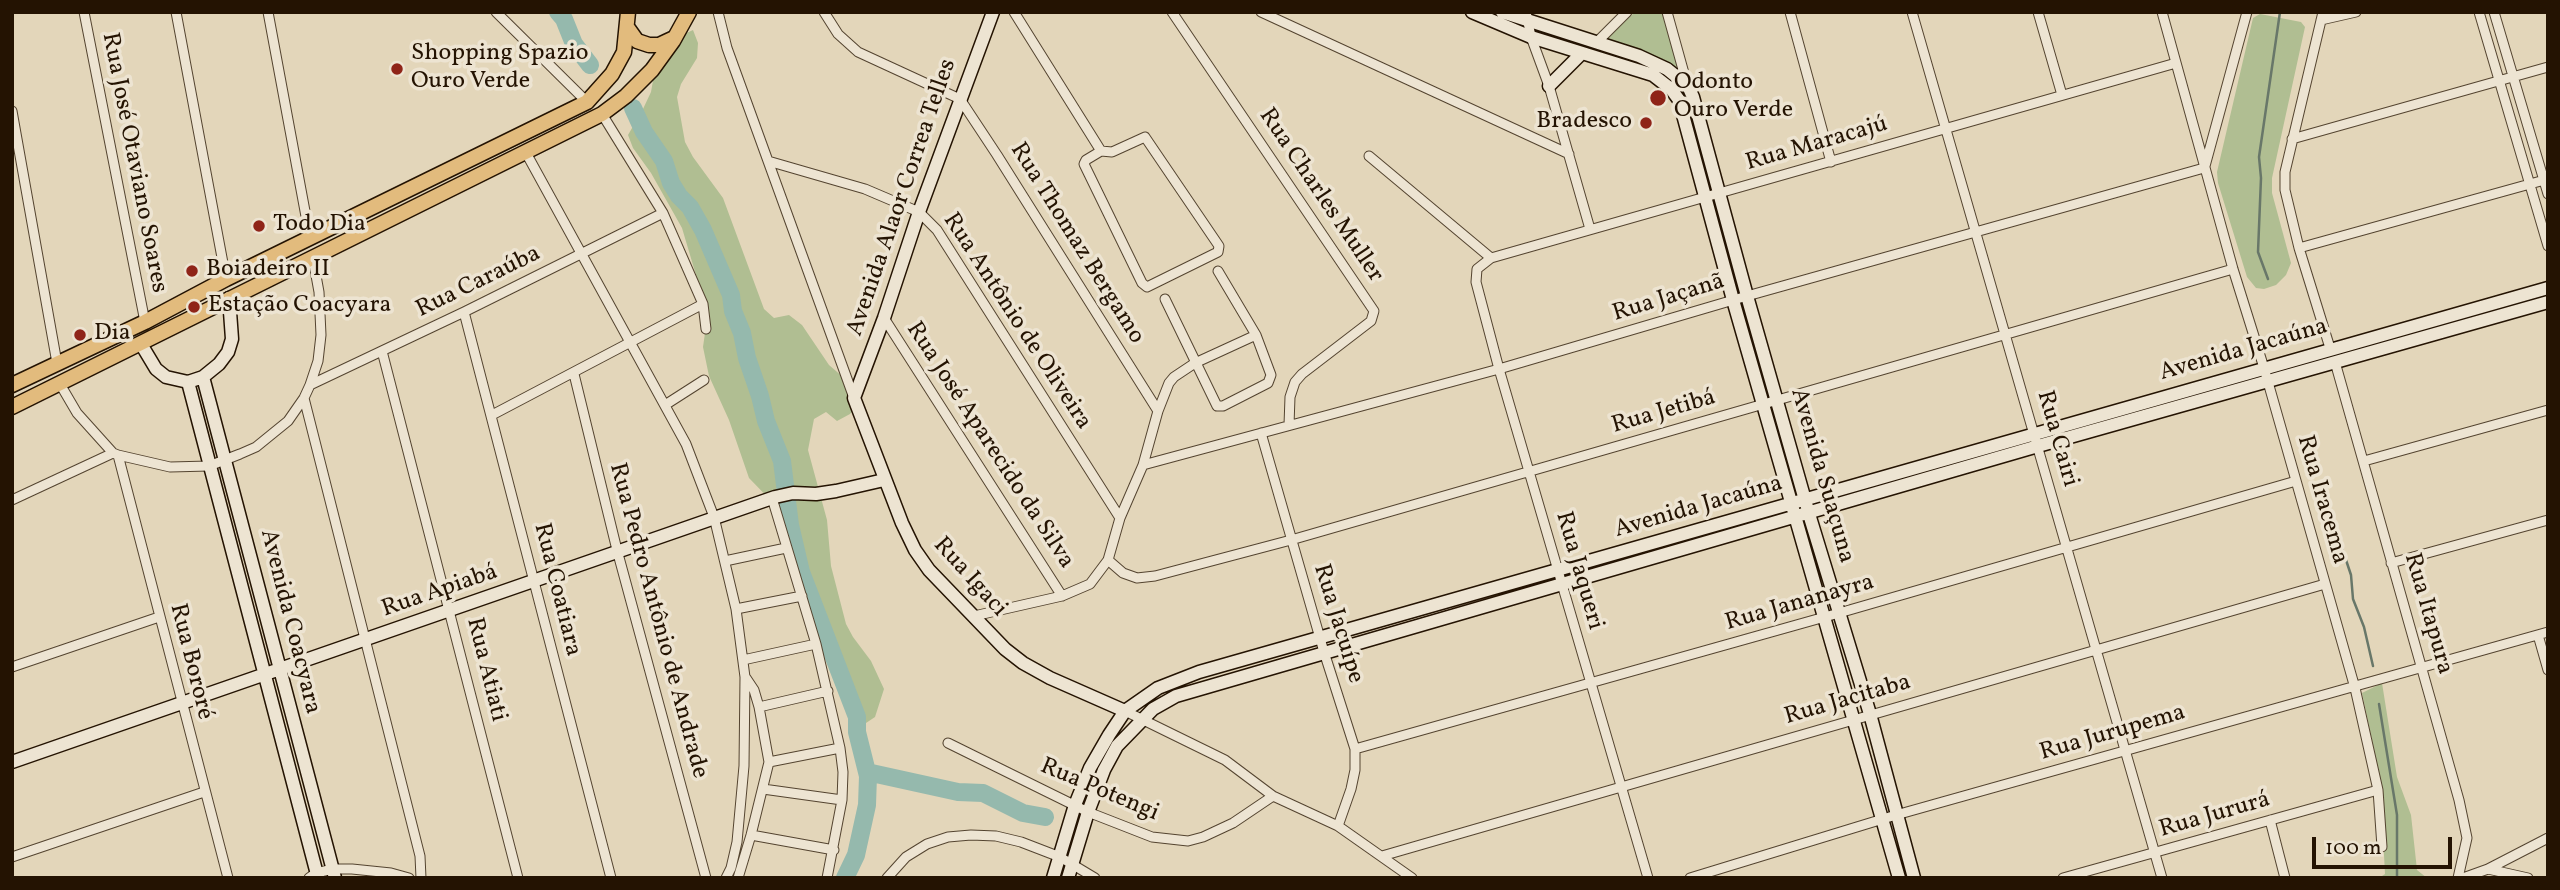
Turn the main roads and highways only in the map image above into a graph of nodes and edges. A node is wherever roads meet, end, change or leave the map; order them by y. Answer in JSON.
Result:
{"nodes":[{"id":1,"x":689,"y":12,"type":"edge"},
{"id":2,"x":627,"y":20,"type":"edge"},
{"id":3,"x":674,"y":38,"type":"junction"},
{"id":4,"x":587,"y":102,"type":"junction"},
{"id":5,"x":603,"y":114,"type":"junction"},
{"id":6,"x":310,"y":238,"type":"junction"},
{"id":7,"x":313,"y":259,"type":"junction"},
{"id":8,"x":57,"y":363,"type":"junction"},
{"id":9,"x":60,"y":384,"type":"junction"},
{"id":10,"x":12,"y":385,"type":"edge"},
{"id":11,"x":12,"y":407,"type":"edge"}],
"edges":[{"from":1,"to":3,"type":"main road"},
{"from":2,"to":3,"type":"main road"},
{"from":2,"to":4,"type":"main road"},
{"from":3,"to":5,"type":"main road"},
{"from":4,"to":5,"type":"main road"},
{"from":4,"to":6,"type":"main road"},
{"from":5,"to":7,"type":"main road"},
{"from":6,"to":7,"type":"main road"},
{"from":6,"to":8,"type":"main road"},
{"from":7,"to":9,"type":"main road"},
{"from":8,"to":9,"type":"main road"},
{"from":8,"to":10,"type":"main road"},
{"from":9,"to":11,"type":"main road"}]}
